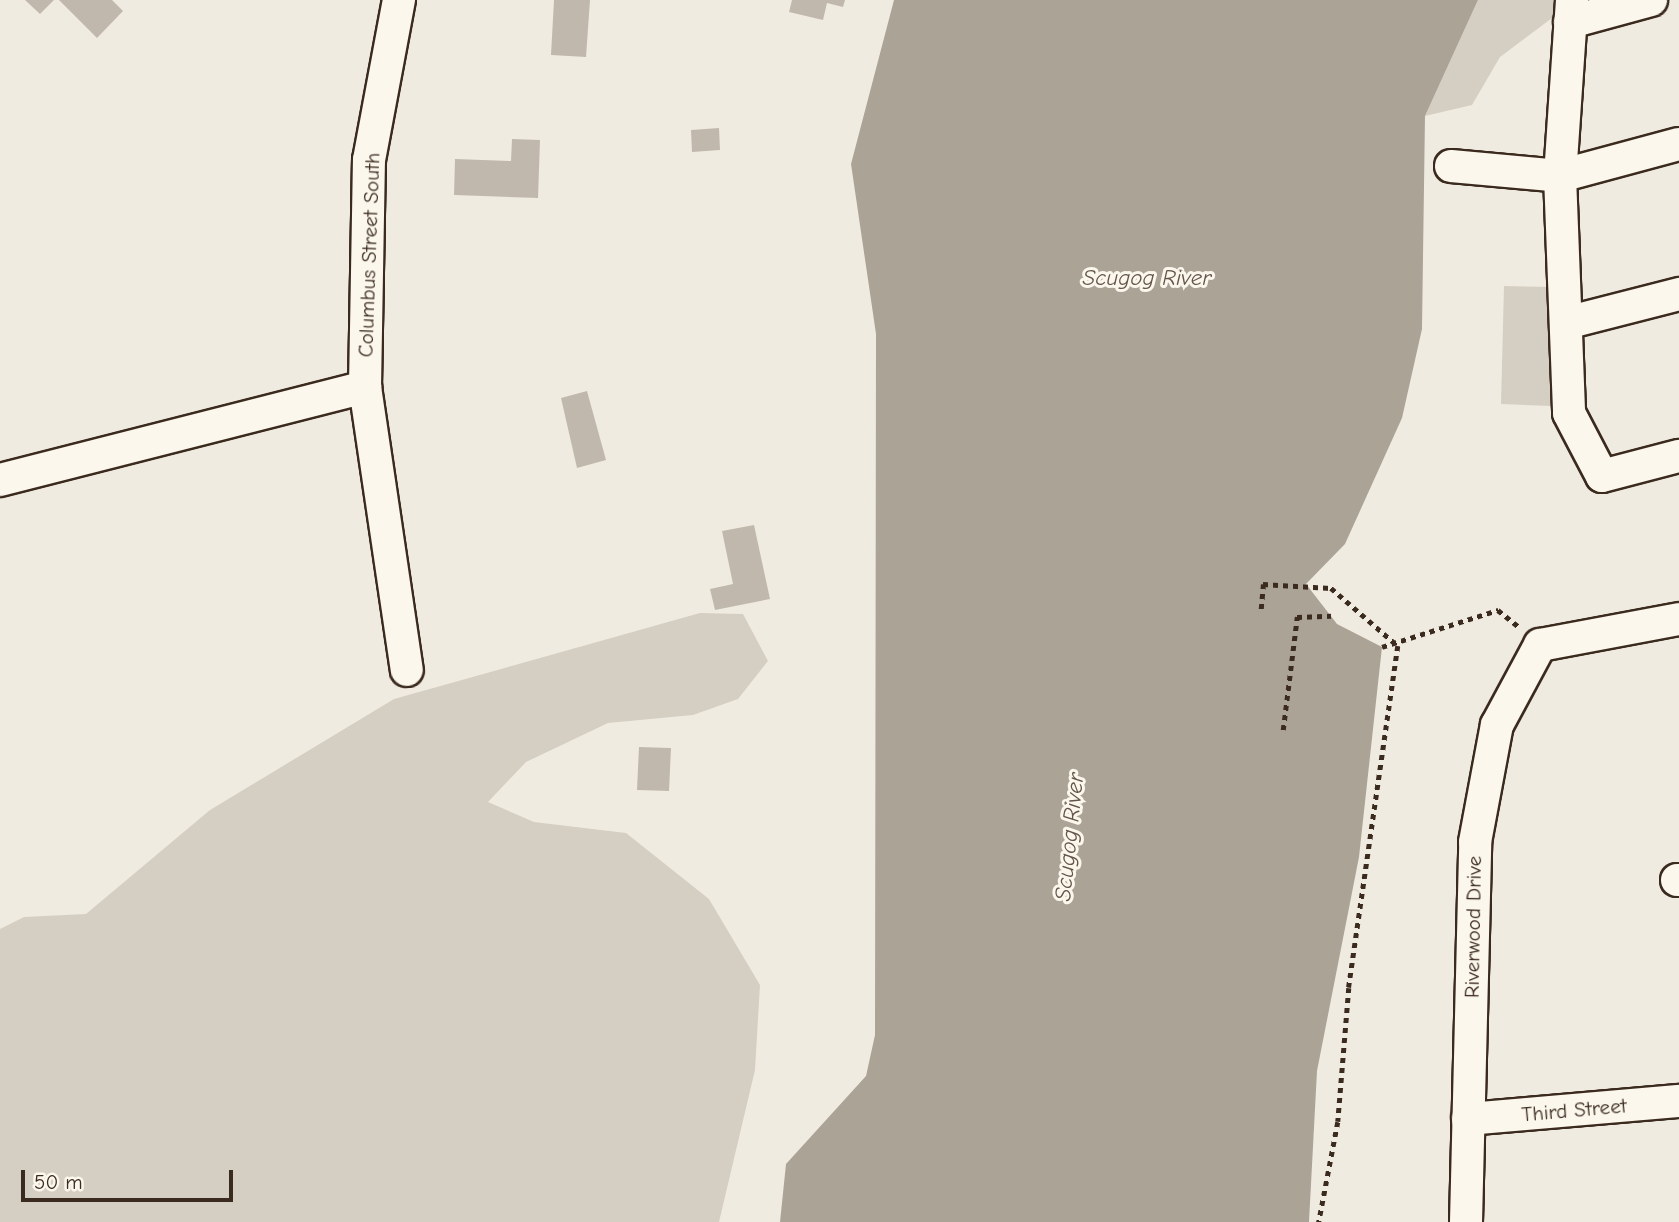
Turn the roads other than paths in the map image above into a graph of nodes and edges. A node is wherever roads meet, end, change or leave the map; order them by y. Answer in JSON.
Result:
{"nodes":[{"id":1,"x":399,"y":0,"type":"edge"},
{"id":2,"x":1651,"y":0,"type":"edge"},
{"id":3,"x":1571,"y":11,"type":"edge"},
{"id":4,"x":1679,"y":144,"type":"edge"},
{"id":5,"x":1451,"y":166,"type":"dead end"},
{"id":6,"x":1560,"y":176,"type":"junction"},
{"id":7,"x":1679,"y":294,"type":"edge"},
{"id":8,"x":1566,"y":323,"type":"junction"},
{"id":9,"x":365,"y":387,"type":"junction"},
{"id":10,"x":1679,"y":456,"type":"edge"},
{"id":11,"x":0,"y":480,"type":"edge"},
{"id":12,"x":1679,"y":618,"type":"edge"},
{"id":13,"x":407,"y":670,"type":"dead end"},
{"id":14,"x":1679,"y":1101,"type":"edge"},
{"id":15,"x":1468,"y":1119,"type":"junction"},
{"id":16,"x":1466,"y":1222,"type":"edge"}],
"edges":[{"from":1,"to":9,"type":"street","name":"Columbus Street South"},
{"from":2,"to":3,"type":"street"},
{"from":3,"to":6,"type":"street"},
{"from":4,"to":6,"type":"street"},
{"from":5,"to":6,"type":"street"},
{"from":6,"to":8,"type":"street"},
{"from":7,"to":8,"type":"street"},
{"from":8,"to":10,"type":"street"},
{"from":9,"to":11,"type":"street"},
{"from":9,"to":13,"type":"street","name":"Columbus Street South"},
{"from":12,"to":15,"type":"street","name":"Riverwood Drive"},
{"from":14,"to":15,"type":"street","name":"Third Street"},
{"from":15,"to":16,"type":"street","name":"Riverwood Drive"}]}
